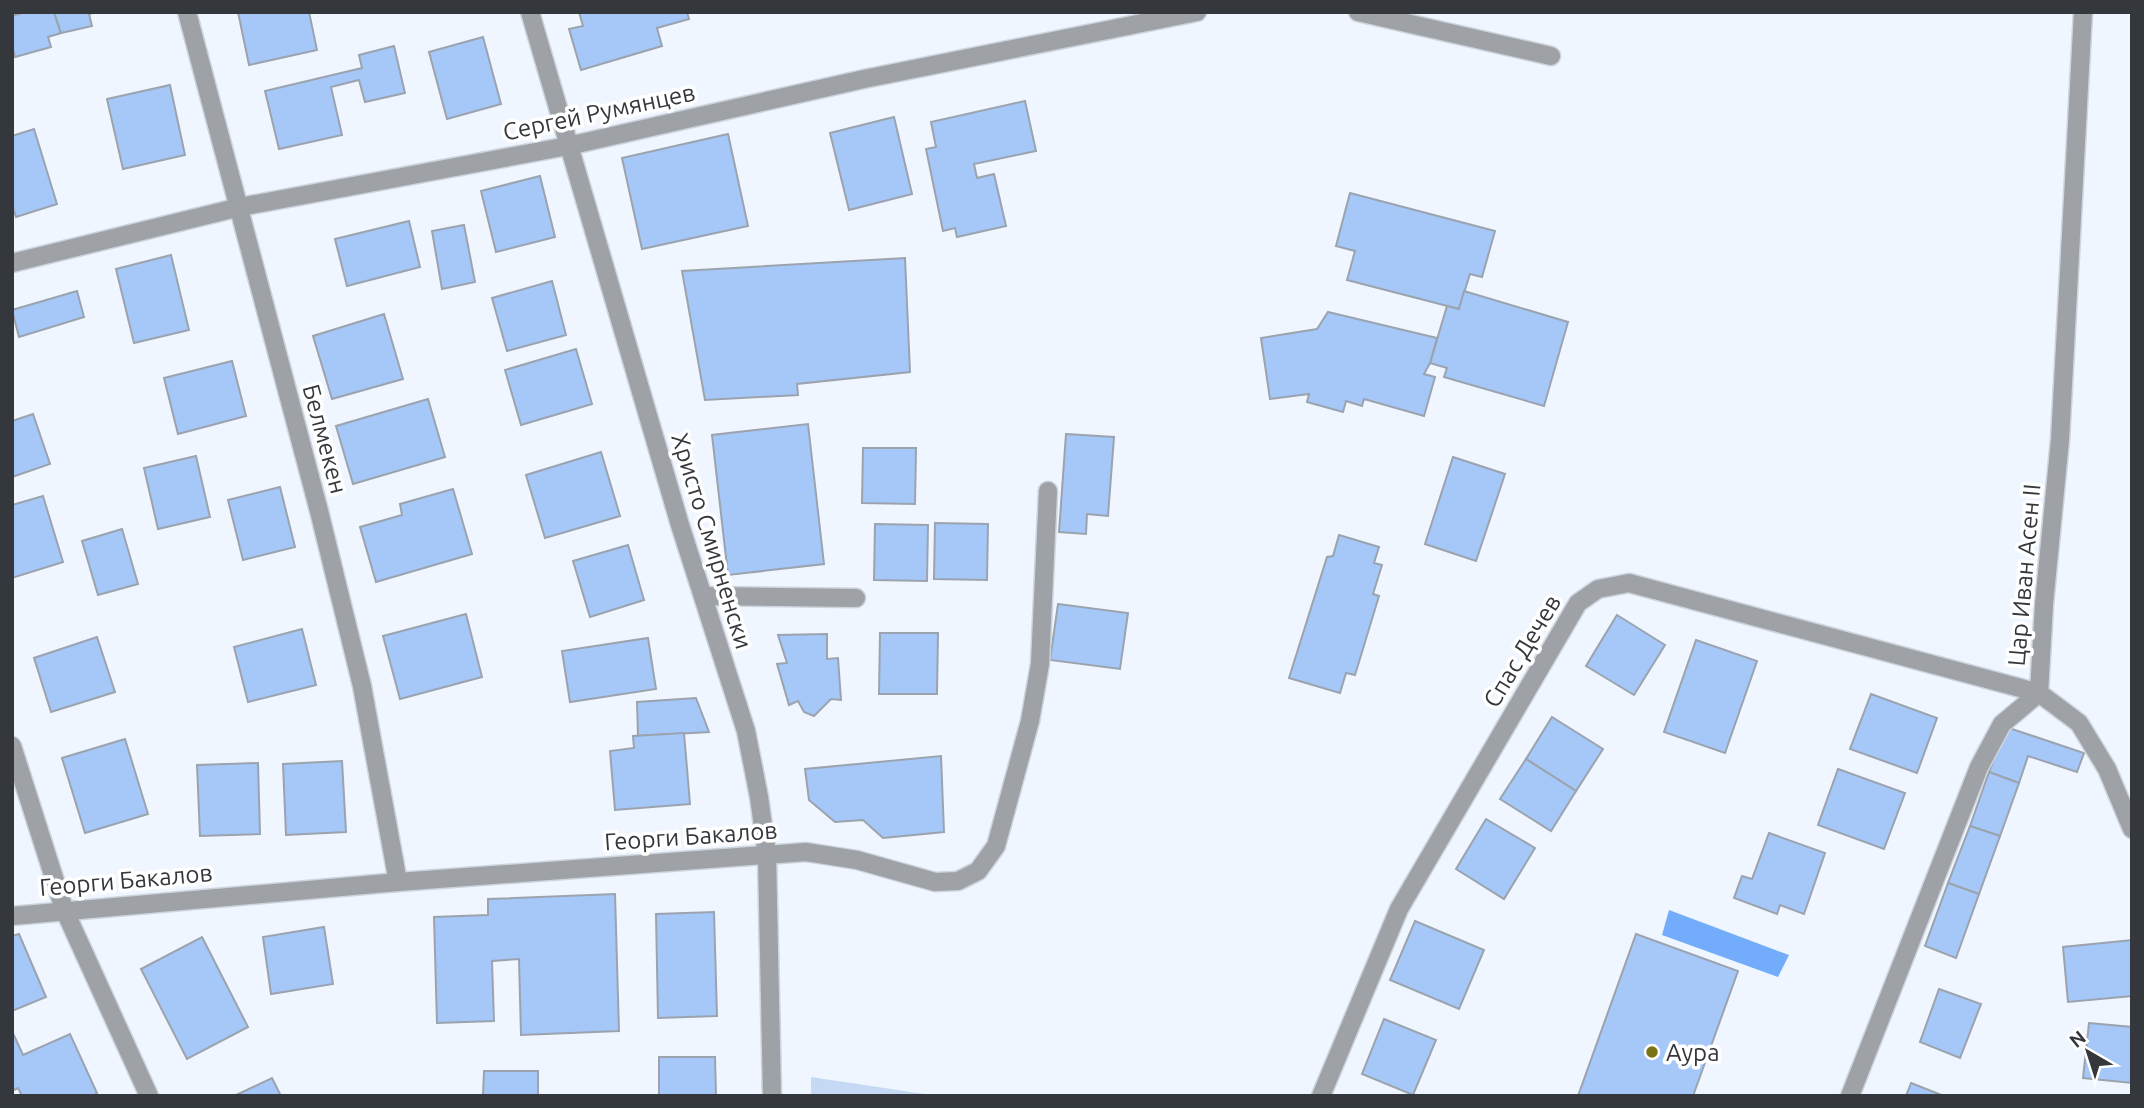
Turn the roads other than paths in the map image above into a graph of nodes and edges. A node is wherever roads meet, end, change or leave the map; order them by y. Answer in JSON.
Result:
{"nodes":[{"id":1,"x":187,"y":12,"type":"edge"},
{"id":2,"x":530,"y":12,"type":"edge"},
{"id":3,"x":1197,"y":12,"type":"edge"},
{"id":4,"x":1358,"y":12,"type":"edge"},
{"id":5,"x":2083,"y":12,"type":"edge"},
{"id":6,"x":1551,"y":56,"type":"dead end"},
{"id":7,"x":568,"y":146,"type":"junction"},
{"id":8,"x":240,"y":207,"type":"junction"},
{"id":9,"x":12,"y":263,"type":"edge"},
{"id":10,"x":1048,"y":491,"type":"dead end"},
{"id":11,"x":703,"y":596,"type":"junction"},
{"id":12,"x":856,"y":598,"type":"dead end"},
{"id":13,"x":2039,"y":693,"type":"junction"},
{"id":14,"x":12,"y":746,"type":"edge"},
{"id":15,"x":2132,"y":829,"type":"edge"},
{"id":16,"x":767,"y":855,"type":"junction"},
{"id":17,"x":398,"y":882,"type":"junction"},
{"id":18,"x":64,"y":909,"type":"junction"},
{"id":19,"x":12,"y":916,"type":"edge"},
{"id":20,"x":149,"y":1096,"type":"edge"},
{"id":21,"x":772,"y":1096,"type":"edge"},
{"id":22,"x":1321,"y":1096,"type":"edge"},
{"id":23,"x":1850,"y":1096,"type":"edge"}],
"edges":[{"from":1,"to":8,"type":"street","name":"Белмекен"},
{"from":2,"to":7,"type":"street","name":"Христо Смирненски"},
{"from":3,"to":7,"type":"street","name":"Сергей Румянцев"},
{"from":4,"to":6,"type":"street"},
{"from":5,"to":13,"type":"street","name":"Цар Иван Асен II"},
{"from":7,"to":8,"type":"street","name":"Сергей Румянцев"},
{"from":7,"to":11,"type":"street","name":"Христо Смирненски"},
{"from":8,"to":9,"type":"street","name":"Сергей Румянцев"},
{"from":8,"to":17,"type":"street","name":"Белмекен"},
{"from":10,"to":16,"type":"street","name":"Георги Бакалов"},
{"from":11,"to":12,"type":"street"},
{"from":11,"to":16,"type":"street","name":"Христо Смирненски"},
{"from":13,"to":15,"type":"street","name":"Спас Дечев"},
{"from":13,"to":22,"type":"street","name":"Спас Дечев"},
{"from":13,"to":23,"type":"street","name":"Цар Иван Асен II"},
{"from":14,"to":18,"type":"street"},
{"from":16,"to":17,"type":"street","name":"Георги Бакалов"},
{"from":16,"to":21,"type":"street","name":"Христо Смирненски"},
{"from":17,"to":18,"type":"street","name":"Георги Бакалов"},
{"from":18,"to":19,"type":"street","name":"Георги Бакалов"},
{"from":18,"to":20,"type":"street"}]}
